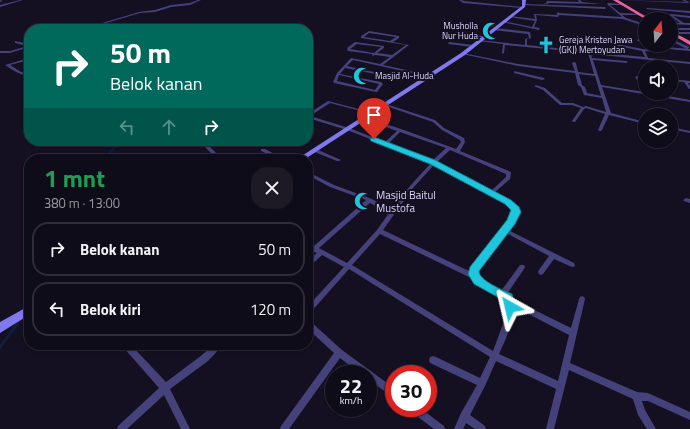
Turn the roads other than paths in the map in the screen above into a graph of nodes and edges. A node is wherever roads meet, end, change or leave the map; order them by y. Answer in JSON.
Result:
{"nodes":[{"id":1,"x":22,"y":0,"type":"edge"},
{"id":2,"x":200,"y":0,"type":"edge"},
{"id":3,"x":460,"y":0,"type":"edge"},
{"id":4,"x":598,"y":0,"type":"edge"},
{"id":5,"x":615,"y":0,"type":"edge"},
{"id":6,"x":619,"y":0,"type":"edge"},
{"id":7,"x":683,"y":0,"type":"edge"},
{"id":8,"x":580,"y":1,"type":"edge"},
{"id":9,"x":495,"y":2,"type":"edge"},
{"id":10,"x":502,"y":2,"type":"dead end"},
{"id":11,"x":536,"y":2,"type":"dead end"},
{"id":12,"x":571,"y":2,"type":"junction"},
{"id":13,"x":524,"y":3,"type":"edge"},
{"id":14,"x":482,"y":4,"type":"junction"},
{"id":15,"x":499,"y":4,"type":"junction"},
{"id":16,"x":601,"y":4,"type":"junction"},
{"id":17,"x":624,"y":4,"type":"junction"},
{"id":18,"x":464,"y":5,"type":"dead end"},
{"id":19,"x":656,"y":5,"type":"junction"},
{"id":20,"x":0,"y":6,"type":"edge"},
{"id":21,"x":510,"y":6,"type":"junction"},
{"id":22,"x":543,"y":6,"type":"junction"},
{"id":23,"x":674,"y":6,"type":"dead end"},
{"id":24,"x":557,"y":8,"type":"junction"},
{"id":25,"x":575,"y":8,"type":"junction"},
{"id":26,"x":581,"y":8,"type":"junction"},
{"id":27,"x":589,"y":8,"type":"junction"},
{"id":28,"x":605,"y":8,"type":"junction"},
{"id":29,"x":647,"y":9,"type":"dead end"},
{"id":30,"x":664,"y":10,"type":"junction"},
{"id":31,"x":585,"y":11,"type":"junction"},
{"id":32,"x":608,"y":11,"type":"dead end"},
{"id":33,"x":690,"y":11,"type":"edge"},
{"id":34,"x":638,"y":12,"type":"edge"},
{"id":35,"x":639,"y":12,"type":"edge"},
{"id":36,"x":595,"y":13,"type":"junction"},
{"id":37,"x":540,"y":14,"type":"junction"},
{"id":38,"x":558,"y":14,"type":"junction"},
{"id":39,"x":588,"y":14,"type":"junction"},
{"id":40,"x":615,"y":14,"type":"junction"},
{"id":41,"x":638,"y":14,"type":"edge"},
{"id":42,"x":510,"y":17,"type":"junction"},
{"id":43,"x":690,"y":17,"type":"edge"},
{"id":44,"x":617,"y":18,"type":"junction"},
{"id":45,"x":623,"y":18,"type":"junction"},
{"id":46,"x":536,"y":20,"type":"junction"},
{"id":47,"x":503,"y":22,"type":"junction"},
{"id":48,"x":638,"y":23,"type":"edge"},
{"id":49,"x":100,"y":24,"type":"edge"},
{"id":50,"x":678,"y":24,"type":"edge"},
{"id":51,"x":684,"y":24,"type":"junction"},
{"id":52,"x":690,"y":24,"type":"edge"},
{"id":53,"x":533,"y":27,"type":"junction"},
{"id":54,"x":539,"y":28,"type":"dead end"},
{"id":55,"x":494,"y":29,"type":"junction"},
{"id":56,"x":690,"y":29,"type":"edge"},
{"id":57,"x":678,"y":30,"type":"edge"},
{"id":58,"x":460,"y":31,"type":"dead end"},
{"id":59,"x":678,"y":33,"type":"edge"},
{"id":60,"x":690,"y":33,"type":"edge"},
{"id":61,"x":402,"y":34,"type":"dead end"},
{"id":62,"x":678,"y":34,"type":"edge"},
{"id":63,"x":678,"y":34,"type":"edge"},
{"id":64,"x":398,"y":37,"type":"junction"},
{"id":65,"x":485,"y":37,"type":"junction"},
{"id":66,"x":16,"y":42,"type":"dead end"},
{"id":67,"x":391,"y":42,"type":"junction"},
{"id":68,"x":479,"y":42,"type":"junction"},
{"id":69,"x":576,"y":42,"type":"dead end"},
{"id":70,"x":690,"y":42,"type":"edge"},
{"id":71,"x":449,"y":43,"type":"dead end"},
{"id":72,"x":504,"y":44,"type":"junction"},
{"id":73,"x":605,"y":44,"type":"dead end"},
{"id":74,"x":678,"y":44,"type":"edge"},
{"id":75,"x":24,"y":45,"type":"edge"},
{"id":76,"x":386,"y":45,"type":"dead end"},
{"id":77,"x":473,"y":46,"type":"junction"},
{"id":78,"x":526,"y":46,"type":"junction"},
{"id":79,"x":24,"y":48,"type":"edge"},
{"id":80,"x":383,"y":48,"type":"junction"},
{"id":81,"x":638,"y":49,"type":"edge"},
{"id":82,"x":678,"y":49,"type":"edge"},
{"id":83,"x":690,"y":50,"type":"edge"},
{"id":84,"x":578,"y":51,"type":"junction"},
{"id":85,"x":0,"y":52,"type":"edge"},
{"id":86,"x":10,"y":52,"type":"junction"},
{"id":87,"x":589,"y":52,"type":"junction"},
{"id":88,"x":643,"y":52,"type":"edge"},
{"id":89,"x":503,"y":53,"type":"dead end"},
{"id":90,"x":374,"y":54,"type":"junction"},
{"id":91,"x":463,"y":54,"type":"junction"},
{"id":92,"x":0,"y":56,"type":"edge"},
{"id":93,"x":392,"y":57,"type":"junction"},
{"id":94,"x":344,"y":58,"type":"dead end"},
{"id":95,"x":647,"y":58,"type":"junction"},
{"id":96,"x":352,"y":59,"type":"junction"},
{"id":97,"x":592,"y":59,"type":"junction"},
{"id":98,"x":660,"y":60,"type":"edge"},
{"id":99,"x":24,"y":62,"type":"edge"},
{"id":100,"x":626,"y":62,"type":"dead end"},
{"id":101,"x":678,"y":62,"type":"edge"},
{"id":102,"x":24,"y":63,"type":"edge"},
{"id":103,"x":574,"y":63,"type":"dead end"},
{"id":104,"x":690,"y":63,"type":"edge"},
{"id":105,"x":381,"y":65,"type":"junction"},
{"id":106,"x":518,"y":65,"type":"junction"},
{"id":107,"x":345,"y":67,"type":"junction"},
{"id":108,"x":388,"y":67,"type":"junction"},
{"id":109,"x":12,"y":68,"type":"junction"},
{"id":110,"x":542,"y":68,"type":"junction"},
{"id":111,"x":362,"y":71,"type":"junction"},
{"id":112,"x":577,"y":72,"type":"junction"},
{"id":113,"x":24,"y":74,"type":"edge"},
{"id":114,"x":338,"y":74,"type":"junction"},
{"id":115,"x":378,"y":74,"type":"junction"},
{"id":116,"x":597,"y":75,"type":"junction"},
{"id":117,"x":390,"y":76,"type":"dead end"},
{"id":118,"x":429,"y":76,"type":"junction"},
{"id":119,"x":535,"y":77,"type":"junction"},
{"id":120,"x":353,"y":78,"type":"junction"},
{"id":121,"x":543,"y":79,"type":"dead end"},
{"id":122,"x":364,"y":80,"type":"junction"},
{"id":123,"x":678,"y":80,"type":"edge"},
{"id":124,"x":685,"y":81,"type":"junction"},
{"id":125,"x":690,"y":82,"type":"edge"},
{"id":126,"x":536,"y":86,"type":"dead end"},
{"id":127,"x":601,"y":86,"type":"junction"},
{"id":128,"x":358,"y":88,"type":"junction"},
{"id":129,"x":690,"y":88,"type":"edge"},
{"id":130,"x":638,"y":91,"type":"edge"},
{"id":131,"x":603,"y":96,"type":"junction"},
{"id":132,"x":678,"y":99,"type":"edge"},
{"id":133,"x":690,"y":101,"type":"edge"},
{"id":134,"x":385,"y":105,"type":"junction"},
{"id":135,"x":583,"y":108,"type":"junction"},
{"id":136,"x":313,"y":113,"type":"edge"},
{"id":137,"x":372,"y":113,"type":"junction"},
{"id":138,"x":608,"y":114,"type":"junction"},
{"id":139,"x":313,"y":118,"type":"edge"},
{"id":140,"x":364,"y":118,"type":"junction"},
{"id":141,"x":574,"y":121,"type":"dead end"},
{"id":142,"x":638,"y":121,"type":"edge"},
{"id":143,"x":348,"y":129,"type":"junction"},
{"id":144,"x":678,"y":129,"type":"edge"},
{"id":145,"x":400,"y":130,"type":"junction"},
{"id":146,"x":600,"y":130,"type":"dead end"},
{"id":147,"x":690,"y":132,"type":"edge"},
{"id":148,"x":386,"y":144,"type":"junction"},
{"id":149,"x":207,"y":146,"type":"edge"},
{"id":150,"x":449,"y":148,"type":"junction"},
{"id":151,"x":263,"y":150,"type":"dead end"},
{"id":152,"x":314,"y":150,"type":"junction"},
{"id":153,"x":457,"y":152,"type":"junction"},
{"id":154,"x":215,"y":154,"type":"edge"},
{"id":155,"x":271,"y":154,"type":"edge"},
{"id":156,"x":308,"y":154,"type":"edge"},
{"id":157,"x":338,"y":160,"type":"dead end"},
{"id":158,"x":433,"y":162,"type":"junction"},
{"id":159,"x":313,"y":176,"type":"edge"},
{"id":160,"x":491,"y":193,"type":"junction"},
{"id":161,"x":370,"y":200,"type":"junction"},
{"id":162,"x":392,"y":213,"type":"junction"},
{"id":163,"x":504,"y":230,"type":"junction"},
{"id":164,"x":379,"y":231,"type":"junction"},
{"id":165,"x":314,"y":249,"type":"joint"},
{"id":166,"x":321,"y":253,"type":"junction"},
{"id":167,"x":553,"y":256,"type":"junction"},
{"id":168,"x":313,"y":260,"type":"edge"},
{"id":169,"x":572,"y":265,"type":"dead end"},
{"id":170,"x":348,"y":266,"type":"junction"},
{"id":171,"x":522,"y":267,"type":"dead end"},
{"id":172,"x":541,"y":272,"type":"dead end"},
{"id":173,"x":475,"y":278,"type":"junction"},
{"id":174,"x":503,"y":294,"type":"junction"},
{"id":175,"x":582,"y":299,"type":"dead end"},
{"id":176,"x":510,"y":301,"type":"junction"},
{"id":177,"x":313,"y":305,"type":"edge"},
{"id":178,"x":24,"y":313,"type":"edge"},
{"id":179,"x":0,"y":328,"type":"edge"},
{"id":180,"x":313,"y":329,"type":"edge"},
{"id":181,"x":573,"y":333,"type":"junction"},
{"id":182,"x":131,"y":350,"type":"edge"},
{"id":183,"x":213,"y":350,"type":"edge"},
{"id":184,"x":340,"y":353,"type":"junction"},
{"id":185,"x":495,"y":356,"type":"junction"},
{"id":186,"x":433,"y":360,"type":"dead end"},
{"id":187,"x":566,"y":365,"type":"junction"},
{"id":188,"x":482,"y":383,"type":"junction"},
{"id":189,"x":385,"y":386,"type":"edge"},
{"id":190,"x":561,"y":387,"type":"junction"},
{"id":191,"x":165,"y":388,"type":"junction"},
{"id":192,"x":637,"y":396,"type":"junction"},
{"id":193,"x":464,"y":416,"type":"junction"},
{"id":194,"x":690,"y":416,"type":"edge"},
{"id":195,"x":425,"y":417,"type":"edge"},
{"id":196,"x":121,"y":429,"type":"edge"},
{"id":197,"x":186,"y":429,"type":"edge"},
{"id":198,"x":284,"y":429,"type":"edge"},
{"id":199,"x":441,"y":429,"type":"edge"},
{"id":200,"x":458,"y":429,"type":"edge"},
{"id":201,"x":482,"y":429,"type":"edge"},
{"id":202,"x":550,"y":429,"type":"edge"},
{"id":203,"x":652,"y":429,"type":"edge"}],
"edges":[{"from":1,"to":20,"type":"street"},
{"from":2,"to":49,"type":"street"},
{"from":3,"to":14,"type":"street"},
{"from":4,"to":16,"type":"street"},
{"from":5,"to":17,"type":"highway"},
{"from":6,"to":7,"type":"street"},
{"from":6,"to":17,"type":"highway"},
{"from":8,"to":12,"type":"street"},
{"from":8,"to":16,"type":"street"},
{"from":9,"to":14,"type":"street"},
{"from":9,"to":15,"type":"street"},
{"from":10,"to":21,"type":"street"},
{"from":11,"to":13,"type":"street"},
{"from":12,"to":22,"type":"street"},
{"from":12,"to":25,"type":"street"},
{"from":13,"to":21,"type":"street"},
{"from":13,"to":22,"type":"street"},
{"from":13,"to":42,"type":"street"},
{"from":14,"to":15,"type":"street"},
{"from":14,"to":18,"type":"street"},
{"from":15,"to":21,"type":"street"},
{"from":16,"to":28,"type":"street"},
{"from":17,"to":19,"type":"street"},
{"from":17,"to":34,"type":"highway"},
{"from":17,"to":35,"type":"highway"},
{"from":17,"to":40,"type":"street"},
{"from":19,"to":23,"type":"street"},
{"from":19,"to":30,"type":"street"},
{"from":22,"to":24,"type":"street"},
{"from":22,"to":37,"type":"street"},
{"from":24,"to":25,"type":"street"},
{"from":24,"to":31,"type":"street"},
{"from":24,"to":38,"type":"street"},
{"from":25,"to":26,"type":"street"},
{"from":26,"to":27,"type":"street"},
{"from":26,"to":31,"type":"street"},
{"from":27,"to":28,"type":"street"},
{"from":27,"to":36,"type":"street"},
{"from":28,"to":32,"type":"street"},
{"from":29,"to":30,"type":"street"},
{"from":30,"to":33,"type":"street"},
{"from":31,"to":39,"type":"street"},
{"from":36,"to":39,"type":"street"},
{"from":36,"to":40,"type":"street"},
{"from":37,"to":38,"type":"street"},
{"from":37,"to":46,"type":"street"},
{"from":38,"to":39,"type":"street"},
{"from":39,"to":44,"type":"street"},
{"from":40,"to":41,"type":"street"},
{"from":40,"to":44,"type":"street"},
{"from":40,"to":45,"type":"street"},
{"from":42,"to":46,"type":"street"},
{"from":42,"to":47,"type":"street"},
{"from":43,"to":51,"type":"street"},
{"from":44,"to":45,"type":"street"},
{"from":45,"to":48,"type":"street"},
{"from":46,"to":53,"type":"street"},
{"from":47,"to":53,"type":"street"},
{"from":47,"to":55,"type":"street"},
{"from":50,"to":51,"type":"street"},
{"from":51,"to":52,"type":"street"},
{"from":53,"to":54,"type":"street"},
{"from":55,"to":65,"type":"street"},
{"from":55,"to":78,"type":"street"},
{"from":56,"to":57,"type":"street"},
{"from":58,"to":65,"type":"street"},
{"from":59,"to":60,"type":"street"},
{"from":61,"to":64,"type":"street"},
{"from":62,"to":70,"type":"highway"},
{"from":63,"to":70,"type":"highway"},
{"from":64,"to":67,"type":"street"},
{"from":64,"to":67,"type":"street"},
{"from":65,"to":68,"type":"street"},
{"from":66,"to":75,"type":"street"},
{"from":67,"to":93,"type":"street"},
{"from":68,"to":72,"type":"street"},
{"from":68,"to":77,"type":"street"},
{"from":69,"to":84,"type":"street"},
{"from":71,"to":77,"type":"street"},
{"from":72,"to":78,"type":"street"},
{"from":72,"to":89,"type":"street"},
{"from":73,"to":81,"type":"street"},
{"from":74,"to":83,"type":"street"},
{"from":76,"to":80,"type":"street"},
{"from":77,"to":91,"type":"street"},
{"from":78,"to":84,"type":"street"},
{"from":79,"to":86,"type":"street"},
{"from":80,"to":90,"type":"street"},
{"from":80,"to":90,"type":"street"},
{"from":82,"to":83,"type":"street"},
{"from":84,"to":87,"type":"street"},
{"from":85,"to":86,"type":"street"},
{"from":86,"to":92,"type":"street"},
{"from":87,"to":95,"type":"street"},
{"from":87,"to":97,"type":"street"},
{"from":88,"to":95,"type":"street"},
{"from":90,"to":93,"type":"street"},
{"from":91,"to":106,"type":"street"},
{"from":91,"to":118,"type":"street"},
{"from":93,"to":105,"type":"street"},
{"from":94,"to":96,"type":"street"},
{"from":95,"to":98,"type":"street"},
{"from":96,"to":105,"type":"street"},
{"from":96,"to":107,"type":"street"},
{"from":97,"to":100,"type":"street"},
{"from":97,"to":116,"type":"street"},
{"from":99,"to":109,"type":"street"},
{"from":101,"to":104,"type":"street"},
{"from":102,"to":109,"type":"street"},
{"from":103,"to":112,"type":"street"},
{"from":105,"to":108,"type":"street"},
{"from":106,"to":110,"type":"street"},
{"from":106,"to":119,"type":"street"},
{"from":107,"to":111,"type":"street"},
{"from":107,"to":114,"type":"street"},
{"from":108,"to":115,"type":"street"},
{"from":108,"to":118,"type":"street"},
{"from":109,"to":113,"type":"street"},
{"from":110,"to":112,"type":"street"},
{"from":110,"to":119,"type":"street"},
{"from":111,"to":115,"type":"street"},
{"from":111,"to":120,"type":"street"},
{"from":112,"to":116,"type":"street"},
{"from":112,"to":131,"type":"street"},
{"from":114,"to":120,"type":"street"},
{"from":114,"to":128,"type":"street"},
{"from":115,"to":117,"type":"street"},
{"from":116,"to":127,"type":"street"},
{"from":118,"to":134,"type":"street"},
{"from":119,"to":121,"type":"street"},
{"from":120,"to":122,"type":"street"},
{"from":122,"to":128,"type":"street"},
{"from":122,"to":128,"type":"street"},
{"from":123,"to":124,"type":"street"},
{"from":124,"to":125,"type":"street"},
{"from":124,"to":129,"type":"street"},
{"from":126,"to":135,"type":"street"},
{"from":127,"to":130,"type":"street"},
{"from":127,"to":131,"type":"street"},
{"from":131,"to":138,"type":"street"},
{"from":132,"to":133,"type":"street"},
{"from":134,"to":137,"type":"street"},
{"from":134,"to":153,"type":"street"},
{"from":135,"to":138,"type":"street"},
{"from":135,"to":141,"type":"street"},
{"from":136,"to":137,"type":"street"},
{"from":137,"to":140,"type":"street"},
{"from":138,"to":142,"type":"street"},
{"from":138,"to":146,"type":"street"},
{"from":139,"to":143,"type":"street"},
{"from":140,"to":143,"type":"street"},
{"from":140,"to":145,"type":"street"},
{"from":143,"to":148,"type":"street"},
{"from":143,"to":152,"type":"street"},
{"from":144,"to":147,"type":"street"},
{"from":145,"to":148,"type":"street"},
{"from":145,"to":150,"type":"street"},
{"from":148,"to":158,"type":"street"},
{"from":149,"to":154,"type":"street"},
{"from":150,"to":153,"type":"street"},
{"from":150,"to":158,"type":"street"},
{"from":151,"to":155,"type":"street"},
{"from":152,"to":156,"type":"street"},
{"from":152,"to":157,"type":"street"},
{"from":153,"to":160,"type":"street"},
{"from":158,"to":160,"type":"street"},
{"from":158,"to":162,"type":"street"},
{"from":159,"to":161,"type":"street"},
{"from":160,"to":163,"type":"street"},
{"from":161,"to":162,"type":"street"},
{"from":161,"to":165,"type":"street"},
{"from":162,"to":164,"type":"street"},
{"from":163,"to":167,"type":"street"},
{"from":163,"to":173,"type":"street"},
{"from":164,"to":170,"type":"street"},
{"from":164,"to":173,"type":"street"},
{"from":165,"to":166,"type":"street"},
{"from":166,"to":168,"type":"street"},
{"from":166,"to":170,"type":"street"},
{"from":167,"to":169,"type":"street"},
{"from":167,"to":172,"type":"street"},
{"from":170,"to":177,"type":"street"},
{"from":170,"to":185,"type":"street"},
{"from":171,"to":174,"type":"street"},
{"from":173,"to":174,"type":"street"},
{"from":174,"to":176,"type":"street"},
{"from":175,"to":181,"type":"street"},
{"from":176,"to":181,"type":"street"},
{"from":176,"to":185,"type":"street"},
{"from":178,"to":179,"type":"street"},
{"from":180,"to":184,"type":"street"},
{"from":181,"to":187,"type":"street"},
{"from":182,"to":191,"type":"street"},
{"from":183,"to":191,"type":"street"},
{"from":184,"to":189,"type":"street"},
{"from":184,"to":198,"type":"street"},
{"from":185,"to":188,"type":"street"},
{"from":185,"to":190,"type":"street"},
{"from":186,"to":188,"type":"street"},
{"from":187,"to":190,"type":"street"},
{"from":187,"to":192,"type":"street"},
{"from":188,"to":193,"type":"street"},
{"from":190,"to":202,"type":"street"},
{"from":191,"to":196,"type":"street"},
{"from":191,"to":197,"type":"street"},
{"from":192,"to":194,"type":"street"},
{"from":192,"to":203,"type":"street"},
{"from":193,"to":200,"type":"street"},
{"from":193,"to":201,"type":"street"},
{"from":195,"to":199,"type":"street"}]}
